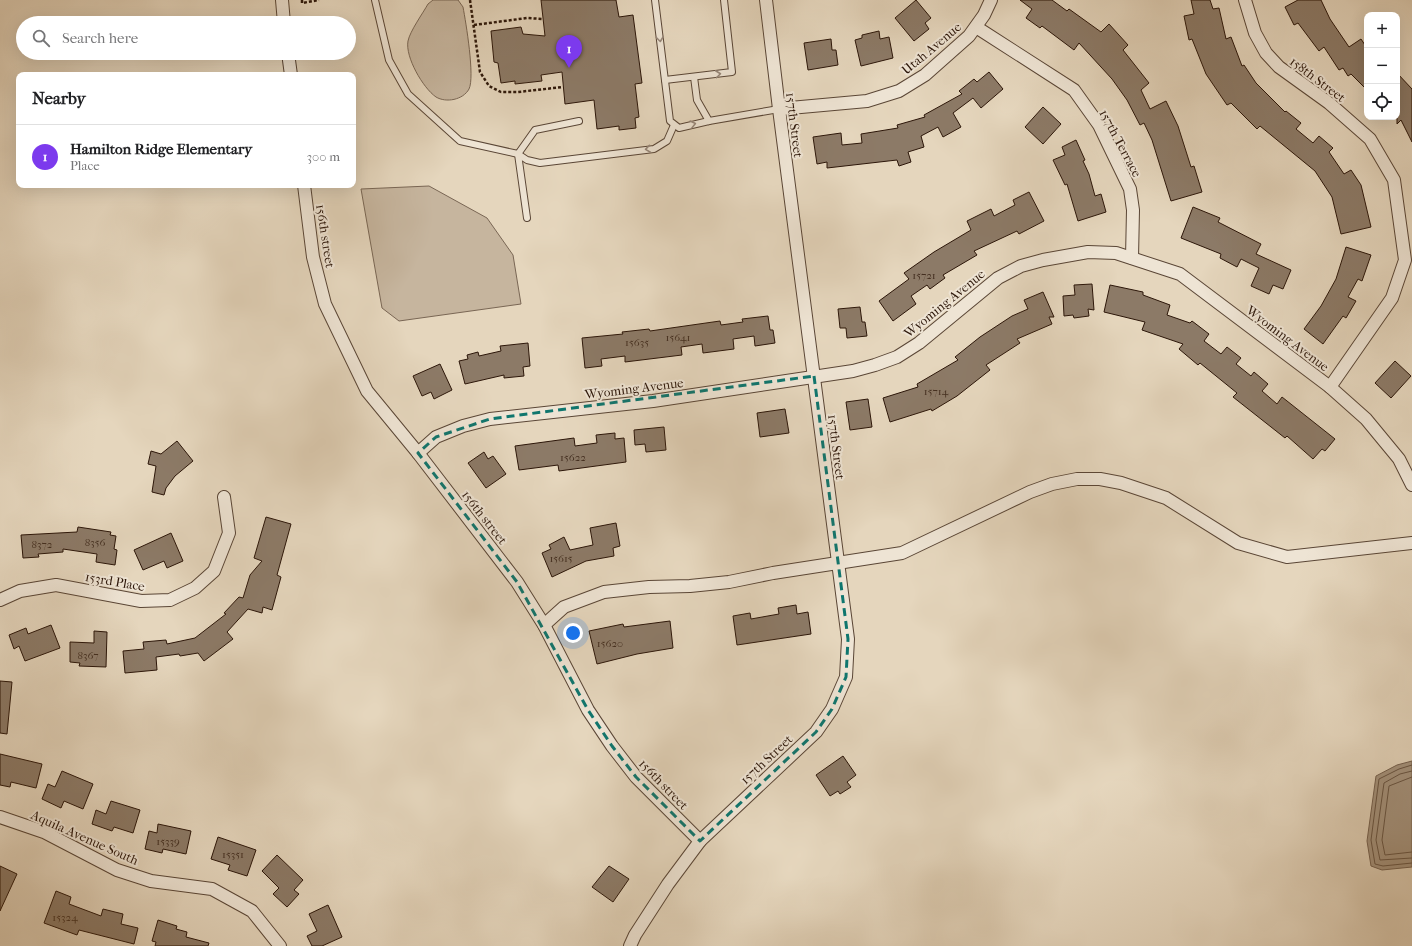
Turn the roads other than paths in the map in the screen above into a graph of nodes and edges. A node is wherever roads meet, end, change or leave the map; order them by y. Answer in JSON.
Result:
{"nodes":[{"id":1,"x":282,"y":0,"type":"edge"},
{"id":2,"x":375,"y":0,"type":"edge"},
{"id":3,"x":655,"y":0,"type":"edge"},
{"id":4,"x":724,"y":0,"type":"edge"},
{"id":5,"x":766,"y":0,"type":"edge"},
{"id":6,"x":991,"y":0,"type":"edge"},
{"id":7,"x":1245,"y":0,"type":"edge"},
{"id":8,"x":283,"y":16,"type":"edge"},
{"id":9,"x":976,"y":26,"type":"junction"},
{"id":10,"x":289,"y":60,"type":"edge"},
{"id":11,"x":291,"y":72,"type":"edge"},
{"id":12,"x":694,"y":77,"type":"junction"},
{"id":13,"x":665,"y":80,"type":"junction"},
{"id":14,"x":778,"y":109,"type":"junction"},
{"id":15,"x":709,"y":120,"type":"junction"},
{"id":16,"x":579,"y":121,"type":"dead end"},
{"id":17,"x":674,"y":124,"type":"junction"},
{"id":18,"x":518,"y":154,"type":"junction"},
{"id":19,"x":304,"y":188,"type":"edge"},
{"id":20,"x":528,"y":218,"type":"dead end"},
{"id":21,"x":1132,"y":258,"type":"junction"},
{"id":22,"x":1408,"y":260,"type":"edge"},
{"id":23,"x":814,"y":376,"type":"junction"},
{"id":24,"x":1330,"y":388,"type":"junction"},
{"id":25,"x":418,"y":452,"type":"junction"},
{"id":26,"x":1412,"y":485,"type":"edge"},
{"id":27,"x":224,"y":498,"type":"dead end"},
{"id":28,"x":1412,"y":543,"type":"edge"},
{"id":29,"x":836,"y":564,"type":"junction"},
{"id":30,"x":0,"y":600,"type":"edge"},
{"id":31,"x":544,"y":625,"type":"junction"},
{"id":32,"x":0,"y":817,"type":"edge"},
{"id":33,"x":700,"y":841,"type":"junction"},
{"id":34,"x":280,"y":946,"type":"edge"},
{"id":35,"x":630,"y":946,"type":"edge"}],
"edges":[{"from":1,"to":8,"type":"street"},
{"from":2,"to":18,"type":"lane"},
{"from":3,"to":13,"type":"lane","one_way":true},
{"from":12,"to":4,"type":"lane","one_way":true},
{"from":5,"to":14,"type":"street","name":"157th Street"},
{"from":6,"to":9,"type":"street","name":"Utah Avenue"},
{"from":7,"to":22,"type":"street","name":"158th Street"},
{"from":9,"to":14,"type":"street","name":"Utah Avenue"},
{"from":9,"to":21,"type":"street","name":"157th Terrace"},
{"from":10,"to":11,"type":"street"},
{"from":12,"to":13,"type":"lane"},
{"from":12,"to":15,"type":"lane"},
{"from":13,"to":17,"type":"lane"},
{"from":14,"to":15,"type":"lane"},
{"from":14,"to":23,"type":"street","name":"157th Street"},
{"from":17,"to":15,"type":"lane","one_way":true},
{"from":16,"to":18,"type":"lane"},
{"from":17,"to":18,"type":"lane","one_way":true},
{"from":18,"to":20,"type":"lane"},
{"from":19,"to":25,"type":"street","name":"156th street"},
{"from":21,"to":23,"type":"street","name":"Wyoming Avenue"},
{"from":21,"to":24,"type":"street","name":"Wyoming Avenue"},
{"from":22,"to":24,"type":"street","name":"158th Street"},
{"from":23,"to":25,"type":"street","name":"Wyoming Avenue"},
{"from":23,"to":29,"type":"street","name":"157th Street"},
{"from":24,"to":26,"type":"street","name":"Wyoming Avenue"},
{"from":25,"to":31,"type":"street","name":"156th street"},
{"from":27,"to":30,"type":"street","name":"153rd Place"},
{"from":28,"to":29,"type":"street"},
{"from":29,"to":31,"type":"street"},
{"from":29,"to":33,"type":"street","name":"157th Street"},
{"from":31,"to":33,"type":"street","name":"156th street"},
{"from":32,"to":34,"type":"street","name":"Aquila Avenue South"},
{"from":33,"to":35,"type":"street","name":"157th Street"}]}
